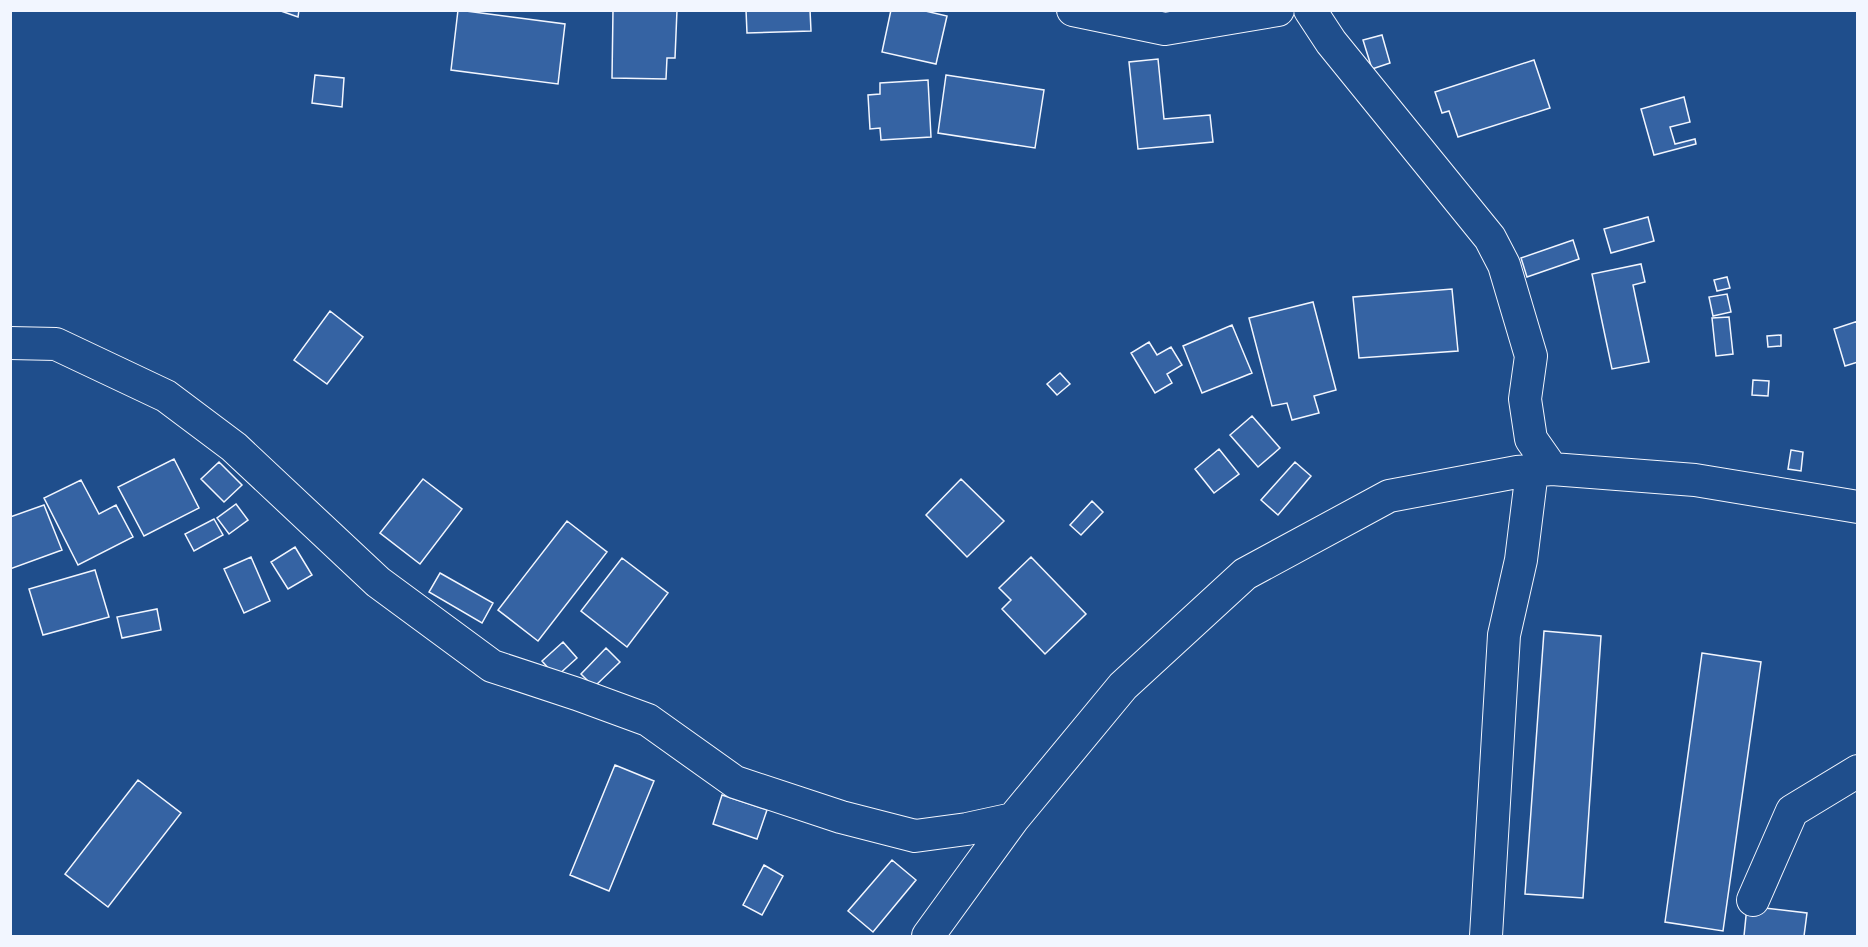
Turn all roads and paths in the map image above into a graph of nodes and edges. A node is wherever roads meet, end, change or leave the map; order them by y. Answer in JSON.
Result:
{"nodes":[{"id":1,"x":1073,"y":10,"type":"edge"},
{"id":2,"x":1278,"y":10,"type":"edge"},
{"id":3,"x":1310,"y":10,"type":"edge"},
{"id":4,"x":10,"y":343,"type":"edge"},
{"id":5,"x":1533,"y":471,"type":"junction"},
{"id":6,"x":1857,"y":507,"type":"edge"},
{"id":7,"x":1857,"y":771,"type":"edge"},
{"id":8,"x":1013,"y":819,"type":"junction"},
{"id":9,"x":1753,"y":900,"type":"dead end"},
{"id":10,"x":928,"y":936,"type":"edge"},
{"id":11,"x":1486,"y":936,"type":"edge"}],
"edges":[{"from":1,"to":2,"type":"street"},
{"from":3,"to":5,"type":"street"},
{"from":4,"to":8,"type":"street"},
{"from":5,"to":6,"type":"street"},
{"from":5,"to":8,"type":"street"},
{"from":5,"to":11,"type":"street"},
{"from":7,"to":9,"type":"street"},
{"from":8,"to":10,"type":"street"}]}
